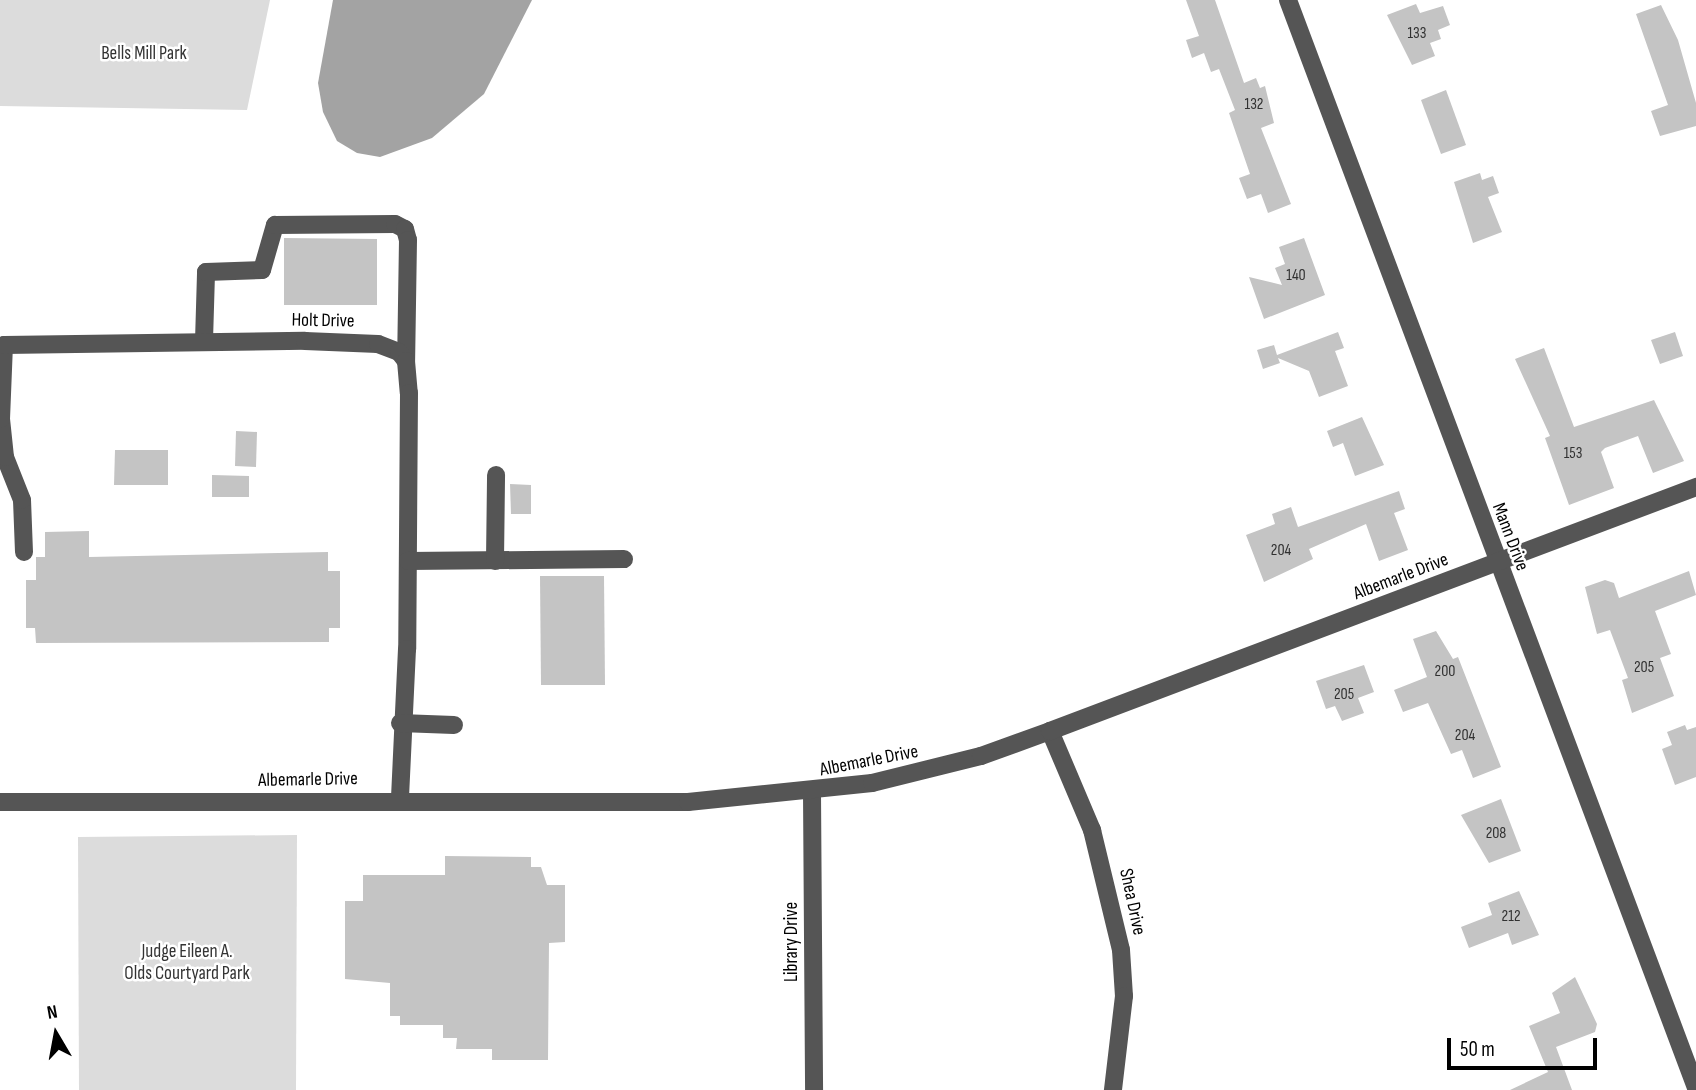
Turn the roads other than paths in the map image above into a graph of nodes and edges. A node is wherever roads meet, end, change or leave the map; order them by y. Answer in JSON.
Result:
{"nodes":[{"id":1,"x":1288,"y":0,"type":"edge"},
{"id":2,"x":204,"y":341,"type":"junction"},
{"id":3,"x":2,"y":344,"type":"edge"},
{"id":4,"x":406,"y":362,"type":"junction"},
{"id":5,"x":4,"y":470,"type":"edge"},
{"id":6,"x":496,"y":475,"type":"dead end"},
{"id":7,"x":1696,"y":487,"type":"edge"},
{"id":8,"x":24,"y":552,"type":"dead end"},
{"id":9,"x":624,"y":559,"type":"dead end"},
{"id":10,"x":408,"y":561,"type":"junction"},
{"id":11,"x":495,"y":561,"type":"junction"},
{"id":12,"x":1498,"y":563,"type":"junction"},
{"id":13,"x":400,"y":723,"type":"junction"},
{"id":14,"x":454,"y":725,"type":"dead end"},
{"id":15,"x":1050,"y":731,"type":"junction"},
{"id":16,"x":812,"y":793,"type":"junction"},
{"id":17,"x":400,"y":800,"type":"junction"},
{"id":18,"x":0,"y":803,"type":"edge"},
{"id":19,"x":1696,"y":1088,"type":"edge"},
{"id":20,"x":814,"y":1090,"type":"edge"},
{"id":21,"x":1114,"y":1090,"type":"edge"}],
"edges":[{"from":1,"to":12,"type":"street","name":"Mann Drive"},
{"from":2,"to":3,"type":"street","name":"Holt Drive"},
{"from":2,"to":4,"type":"street","name":"Holt Drive"},
{"from":2,"to":4,"type":"street"},
{"from":3,"to":5,"type":"street","name":"Holt Drive"},
{"from":4,"to":10,"type":"street"},
{"from":5,"to":8,"type":"street","name":"Holt Drive"},
{"from":6,"to":11,"type":"street"},
{"from":7,"to":12,"type":"street","name":"Albemarle Drive"},
{"from":9,"to":11,"type":"street"},
{"from":10,"to":11,"type":"street"},
{"from":10,"to":13,"type":"street"},
{"from":12,"to":15,"type":"street","name":"Albemarle Drive"},
{"from":12,"to":19,"type":"street","name":"Mann Drive"},
{"from":13,"to":14,"type":"street"},
{"from":13,"to":17,"type":"street"},
{"from":15,"to":16,"type":"street","name":"Albemarle Drive"},
{"from":15,"to":21,"type":"street","name":"Shea Drive"},
{"from":16,"to":17,"type":"street","name":"Albemarle Drive"},
{"from":16,"to":20,"type":"street","name":"Library Drive"},
{"from":17,"to":18,"type":"street","name":"Albemarle Drive"}]}
